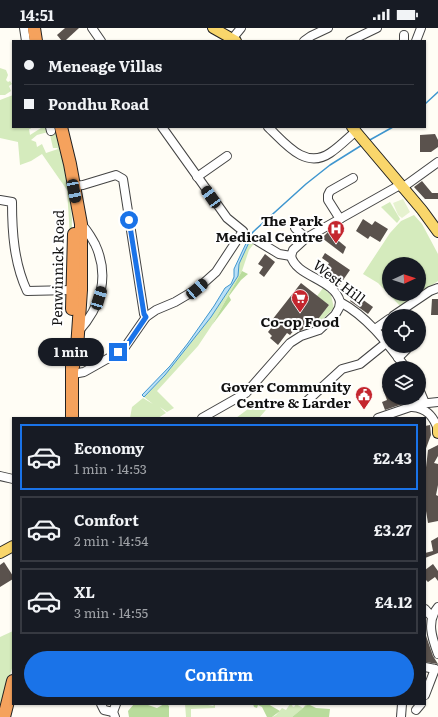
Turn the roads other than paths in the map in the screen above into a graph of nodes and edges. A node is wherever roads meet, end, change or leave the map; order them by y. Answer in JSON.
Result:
{"nodes":[{"id":1,"x":24,"y":28,"type":"edge"},
{"id":2,"x":34,"y":28,"type":"edge"},
{"id":3,"x":92,"y":28,"type":"edge"},
{"id":4,"x":213,"y":28,"type":"edge"},
{"id":5,"x":241,"y":28,"type":"edge"},
{"id":6,"x":328,"y":28,"type":"edge"},
{"id":7,"x":377,"y":28,"type":"edge"},
{"id":8,"x":421,"y":28,"type":"edge"},
{"id":9,"x":26,"y":40,"type":"edge"},
{"id":10,"x":36,"y":40,"type":"edge"},
{"id":11,"x":100,"y":40,"type":"edge"},
{"id":12,"x":234,"y":40,"type":"edge"},
{"id":13,"x":305,"y":40,"type":"edge"},
{"id":14,"x":352,"y":40,"type":"edge"},
{"id":15,"x":416,"y":40,"type":"edge"},
{"id":16,"x":54,"y":128,"type":"edge"},
{"id":17,"x":163,"y":128,"type":"edge"},
{"id":18,"x":269,"y":128,"type":"edge"},
{"id":19,"x":357,"y":132,"type":"edge"},
{"id":20,"x":227,"y":156,"type":"dead end"},
{"id":21,"x":438,"y":162,"type":"edge"},
{"id":22,"x":197,"y":177,"type":"junction"},
{"id":23,"x":354,"y":178,"type":"dead end"},
{"id":24,"x":401,"y":186,"type":"junction"},
{"id":25,"x":74,"y":188,"type":"junction"},
{"id":26,"x":0,"y":200,"type":"edge"},
{"id":27,"x":340,"y":219,"type":"junction"},
{"id":28,"x":295,"y":223,"type":"dead end"},
{"id":29,"x":81,"y":224,"type":"junction"},
{"id":30,"x":438,"y":232,"type":"edge"},
{"id":31,"x":306,"y":238,"type":"junction"},
{"id":32,"x":256,"y":240,"type":"dead end"},
{"id":33,"x":291,"y":256,"type":"junction"},
{"id":34,"x":438,"y":288,"type":"edge"},
{"id":35,"x":77,"y":290,"type":"junction"},
{"id":36,"x":340,"y":302,"type":"junction"},
{"id":37,"x":403,"y":309,"type":"edge"},
{"id":38,"x":146,"y":317,"type":"junction"},
{"id":39,"x":382,"y":324,"type":"edge"},
{"id":40,"x":375,"y":329,"type":"junction"},
{"id":41,"x":78,"y":332,"type":"junction"},
{"id":42,"x":382,"y":338,"type":"edge"},
{"id":43,"x":382,"y":346,"type":"edge"},
{"id":44,"x":394,"y":353,"type":"edge"},
{"id":45,"x":403,"y":353,"type":"edge"},
{"id":46,"x":398,"y":358,"type":"junction"},
{"id":47,"x":400,"y":361,"type":"edge"},
{"id":48,"x":72,"y":372,"type":"junction"},
{"id":49,"x":307,"y":401,"type":"dead end"},
{"id":50,"x":438,"y":402,"type":"edge"},
{"id":51,"x":426,"y":403,"type":"edge"},
{"id":52,"x":418,"y":405,"type":"edge"},
{"id":53,"x":409,"y":407,"type":"junction"},
{"id":54,"x":72,"y":417,"type":"edge"},
{"id":55,"x":204,"y":417,"type":"edge"},
{"id":56,"x":381,"y":417,"type":"edge"},
{"id":57,"x":438,"y":429,"type":"edge"},
{"id":58,"x":438,"y":433,"type":"edge"},
{"id":59,"x":0,"y":476,"type":"edge"},
{"id":60,"x":12,"y":479,"type":"edge"},
{"id":61,"x":12,"y":547,"type":"edge"},
{"id":62,"x":0,"y":553,"type":"edge"},
{"id":63,"x":438,"y":607,"type":"edge"},
{"id":64,"x":426,"y":610,"type":"edge"},
{"id":65,"x":432,"y":617,"type":"junction"},
{"id":66,"x":438,"y":654,"type":"edge"},
{"id":67,"x":426,"y":667,"type":"edge"},
{"id":68,"x":436,"y":668,"type":"edge"},
{"id":69,"x":12,"y":685,"type":"edge"},
{"id":70,"x":426,"y":693,"type":"edge"},
{"id":71,"x":102,"y":705,"type":"edge"},
{"id":72,"x":116,"y":705,"type":"edge"},
{"id":73,"x":402,"y":705,"type":"edge"},
{"id":74,"x":114,"y":715,"type":"edge"},
{"id":75,"x":4,"y":717,"type":"edge"},
{"id":76,"x":401,"y":717,"type":"edge"}],
"edges":[{"from":1,"to":9,"type":"street"},
{"from":2,"to":10,"type":"highway"},
{"from":3,"to":11,"type":"street"},
{"from":4,"to":12,"type":"main road"},
{"from":5,"to":12,"type":"street"},
{"from":6,"to":13,"type":"street"},
{"from":7,"to":14,"type":"street"},
{"from":8,"to":15,"type":"street"},
{"from":16,"to":25,"type":"highway","name":"Penwinnick Road"},
{"from":17,"to":22,"type":"street"},
{"from":18,"to":19,"type":"street"},
{"from":19,"to":24,"type":"main road"},
{"from":20,"to":22,"type":"street"},
{"from":21,"to":24,"type":"street"},
{"from":22,"to":38,"type":"street"},
{"from":23,"to":27,"type":"street"},
{"from":24,"to":27,"type":"street"},
{"from":24,"to":30,"type":"main road"},
{"from":25,"to":29,"type":"highway","name":"Penwinnick Road"},
{"from":25,"to":35,"type":"highway","name":"Penwinnick Road"},
{"from":25,"to":38,"type":"street"},
{"from":26,"to":35,"type":"street"},
{"from":27,"to":31,"type":"street"},
{"from":28,"to":31,"type":"street"},
{"from":29,"to":35,"type":"highway","name":"Penwinnick Road"},
{"from":29,"to":41,"type":"street"},
{"from":31,"to":33,"type":"street"},
{"from":32,"to":33,"type":"street"},
{"from":33,"to":36,"type":"street","name":"West Hill"},
{"from":34,"to":37,"type":"street"},
{"from":35,"to":41,"type":"highway","name":"Penwinnick Road"},
{"from":35,"to":48,"type":"highway","name":"Penwinnick Road"},
{"from":36,"to":40,"type":"street","name":"West Hill"},
{"from":36,"to":55,"type":"street"},
{"from":38,"to":48,"type":"street"},
{"from":39,"to":40,"type":"street"},
{"from":40,"to":42,"type":"street","name":"West Hill"},
{"from":41,"to":48,"type":"highway","name":"Penwinnick Road"},
{"from":43,"to":49,"type":"street"},
{"from":44,"to":46,"type":"street","name":"West Hill"},
{"from":45,"to":46,"type":"street"},
{"from":46,"to":47,"type":"street","name":"West Hill"},
{"from":48,"to":54,"type":"highway","name":"Penwinnick Road"},
{"from":50,"to":51,"type":"street"},
{"from":52,"to":53,"type":"street"},
{"from":53,"to":56,"type":"street"},
{"from":53,"to":57,"type":"street"},
{"from":57,"to":58,"type":"main road"},
{"from":59,"to":60,"type":"street"},
{"from":61,"to":62,"type":"main road"},
{"from":63,"to":65,"type":"street"},
{"from":64,"to":65,"type":"street"},
{"from":65,"to":66,"type":"street"},
{"from":67,"to":68,"type":"street"},
{"from":68,"to":70,"type":"street"},
{"from":69,"to":75,"type":"highway"},
{"from":71,"to":74,"type":"street"},
{"from":72,"to":74,"type":"street"},
{"from":73,"to":76,"type":"street"}]}
